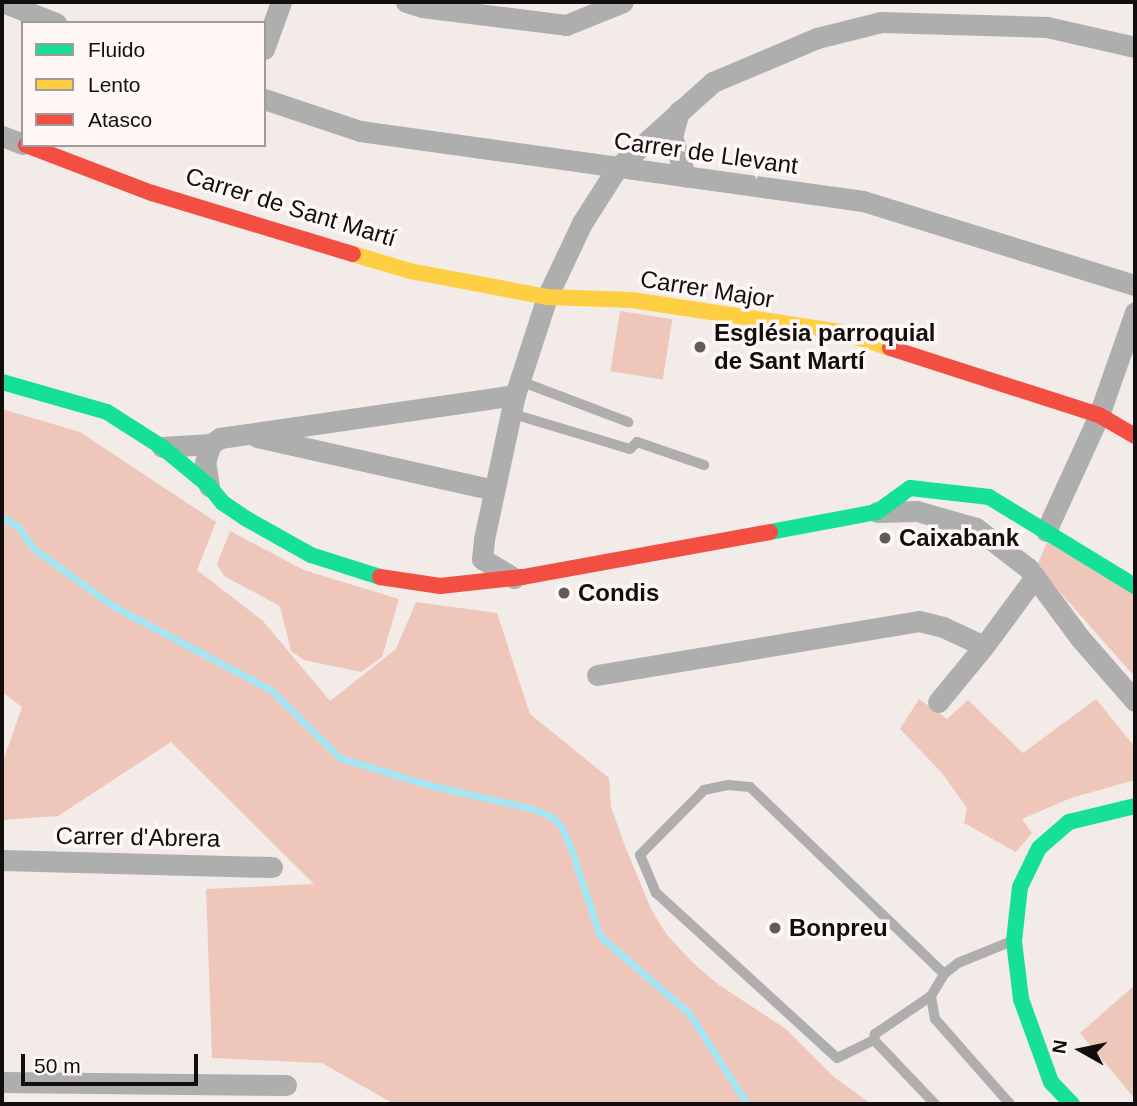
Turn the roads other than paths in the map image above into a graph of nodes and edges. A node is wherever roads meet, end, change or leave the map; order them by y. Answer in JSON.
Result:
{"nodes":[{"id":1,"x":2,"y":2,"type":"edge"},
{"id":2,"x":281,"y":2,"type":"edge"},
{"id":3,"x":406,"y":2,"type":"edge"},
{"id":4,"x":623,"y":2,"type":"edge"},
{"id":5,"x":881,"y":12,"type":"edge"},
{"id":6,"x":51,"y":21,"type":"edge"},
{"id":7,"x":266,"y":43,"type":"edge"},
{"id":8,"x":1135,"y":47,"type":"edge"},
{"id":9,"x":266,"y":100,"type":"edge"},
{"id":10,"x":679,"y":111,"type":"junction"},
{"id":11,"x":2,"y":136,"type":"edge"},
{"id":12,"x":21,"y":143,"type":"edge"},
{"id":13,"x":30,"y":147,"type":"edge"},
{"id":14,"x":617,"y":168,"type":"junction"},
{"id":15,"x":686,"y":177,"type":"junction"},
{"id":16,"x":1135,"y":285,"type":"edge"},
{"id":17,"x":547,"y":297,"type":"junction"},
{"id":18,"x":1135,"y":312,"type":"edge"},
{"id":19,"x":2,"y":382,"type":"edge"},
{"id":20,"x":515,"y":396,"type":"junction"},
{"id":21,"x":1099,"y":415,"type":"junction"},
{"id":22,"x":628,"y":422,"type":"dead end"},
{"id":23,"x":244,"y":434,"type":"junction"},
{"id":24,"x":1135,"y":436,"type":"edge"},
{"id":25,"x":211,"y":444,"type":"junction"},
{"id":26,"x":162,"y":447,"type":"junction"},
{"id":27,"x":704,"y":465,"type":"dead end"},
{"id":28,"x":209,"y":486,"type":"junction"},
{"id":29,"x":494,"y":490,"type":"junction"},
{"id":30,"x":877,"y":512,"type":"junction"},
{"id":31,"x":1046,"y":531,"type":"junction"},
{"id":32,"x":482,"y":559,"type":"junction"},
{"id":33,"x":1035,"y":577,"type":"junction"},
{"id":34,"x":514,"y":578,"type":"junction"},
{"id":35,"x":471,"y":584,"type":"junction"},
{"id":36,"x":1135,"y":586,"type":"edge"},
{"id":37,"x":984,"y":646,"type":"junction"},
{"id":38,"x":597,"y":674,"type":"dead end"},
{"id":39,"x":1135,"y":701,"type":"edge"},
{"id":40,"x":938,"y":702,"type":"dead end"},
{"id":41,"x":1135,"y":806,"type":"edge"},
{"id":42,"x":2,"y":860,"type":"edge"},
{"id":43,"x":272,"y":867,"type":"dead end"},
{"id":44,"x":1014,"y":941,"type":"junction"},
{"id":45,"x":944,"y":974,"type":"junction"},
{"id":46,"x":931,"y":996,"type":"junction"},
{"id":47,"x":874,"y":1040,"type":"junction"},
{"id":48,"x":2,"y":1082,"type":"edge"},
{"id":49,"x":286,"y":1085,"type":"dead end"},
{"id":50,"x":935,"y":1104,"type":"edge"},
{"id":51,"x":1010,"y":1104,"type":"edge"},
{"id":52,"x":1072,"y":1104,"type":"edge"}],
"edges":[{"from":1,"to":6,"type":"street"},
{"from":2,"to":7,"type":"street"},
{"from":3,"to":4,"type":"street"},
{"from":5,"to":8,"type":"street"},
{"from":5,"to":10,"type":"street"},
{"from":9,"to":14,"type":"street","name":"Carrer de Llevant"},
{"from":10,"to":14,"type":"street"},
{"from":10,"to":15,"type":"street"},
{"from":11,"to":12,"type":"street","name":"Carrer de Sant Martí"},
{"from":13,"to":17,"type":"street","name":"Carrer de Sant Martí"},
{"from":14,"to":15,"type":"street","name":"Carrer de Llevant"},
{"from":14,"to":17,"type":"street"},
{"from":15,"to":16,"type":"street","name":"Carrer de Llevant"},
{"from":17,"to":20,"type":"street"},
{"from":17,"to":21,"type":"street","name":"Carrer Major"},
{"from":18,"to":21,"type":"street"},
{"from":19,"to":26,"type":"street"},
{"from":20,"to":22,"type":"lane"},
{"from":20,"to":23,"type":"street"},
{"from":20,"to":27,"type":"lane"},
{"from":20,"to":29,"type":"street"},
{"from":21,"to":24,"type":"street","name":"Carrer Major"},
{"from":21,"to":31,"type":"street"},
{"from":23,"to":25,"type":"street"},
{"from":23,"to":29,"type":"street"},
{"from":25,"to":26,"type":"street"},
{"from":25,"to":28,"type":"street"},
{"from":26,"to":28,"type":"street"},
{"from":28,"to":35,"type":"street"},
{"from":29,"to":32,"type":"street"},
{"from":30,"to":31,"type":"street"},
{"from":30,"to":33,"type":"street"},
{"from":30,"to":34,"type":"street"},
{"from":31,"to":36,"type":"street"},
{"from":32,"to":34,"type":"street"},
{"from":32,"to":35,"type":"street"},
{"from":33,"to":37,"type":"street"},
{"from":33,"to":39,"type":"street"},
{"from":34,"to":35,"type":"street"},
{"from":37,"to":38,"type":"street"},
{"from":37,"to":40,"type":"street"},
{"from":41,"to":44,"type":"street"},
{"from":42,"to":43,"type":"street","name":"Carrer d'Abrera"},
{"from":44,"to":45,"type":"lane"},
{"from":44,"to":52,"type":"street"},
{"from":45,"to":46,"type":"lane"},
{"from":45,"to":47,"type":"lane"},
{"from":46,"to":47,"type":"lane"},
{"from":46,"to":51,"type":"lane"},
{"from":47,"to":50,"type":"lane"},
{"from":48,"to":49,"type":"street"}]}
